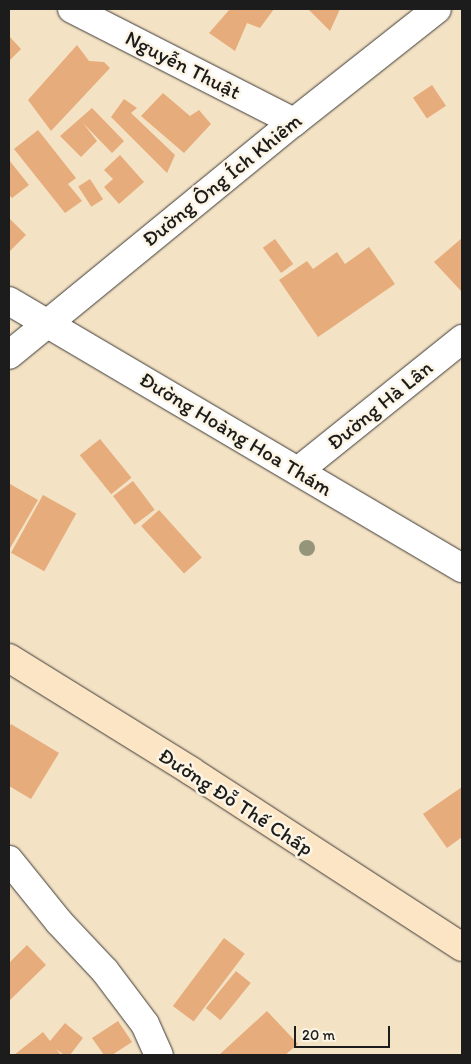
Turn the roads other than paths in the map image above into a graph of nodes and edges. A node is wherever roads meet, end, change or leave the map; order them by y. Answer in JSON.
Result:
{"nodes":[{"id":1,"x":72,"y":9,"type":"edge"},
{"id":2,"x":437,"y":9,"type":"edge"},
{"id":3,"x":294,"y":122,"type":"junction"},
{"id":4,"x":9,"y":301,"type":"edge"},
{"id":5,"x":47,"y":323,"type":"junction"},
{"id":6,"x":462,"y":339,"type":"edge"},
{"id":7,"x":9,"y":355,"type":"edge"},
{"id":8,"x":298,"y":471,"type":"junction"},
{"id":9,"x":462,"y":568,"type":"edge"},
{"id":10,"x":9,"y":658,"type":"edge"},
{"id":11,"x":9,"y":860,"type":"edge"},
{"id":12,"x":462,"y":948,"type":"edge"},
{"id":13,"x":159,"y":1055,"type":"edge"}],
"edges":[{"from":1,"to":3,"type":"street","name":"Nguyễn Thuật"},
{"from":2,"to":3,"type":"street","name":"Đường Ông Ích Khiêm"},
{"from":3,"to":5,"type":"street","name":"Đường Ông Ích Khiêm"},
{"from":4,"to":5,"type":"street","name":"Đường Hoàng Hoa Thám"},
{"from":5,"to":7,"type":"street","name":"Đường Ông Ích Khiêm"},
{"from":5,"to":8,"type":"street","name":"Đường Hoàng Hoa Thám"},
{"from":6,"to":8,"type":"street","name":"Đường Hà Lân"},
{"from":8,"to":9,"type":"street","name":"Đường Hoàng Hoa Thám"},
{"from":10,"to":12,"type":"street","name":"Đường Đỗ Thế Chấp"},
{"from":11,"to":13,"type":"street"}]}
